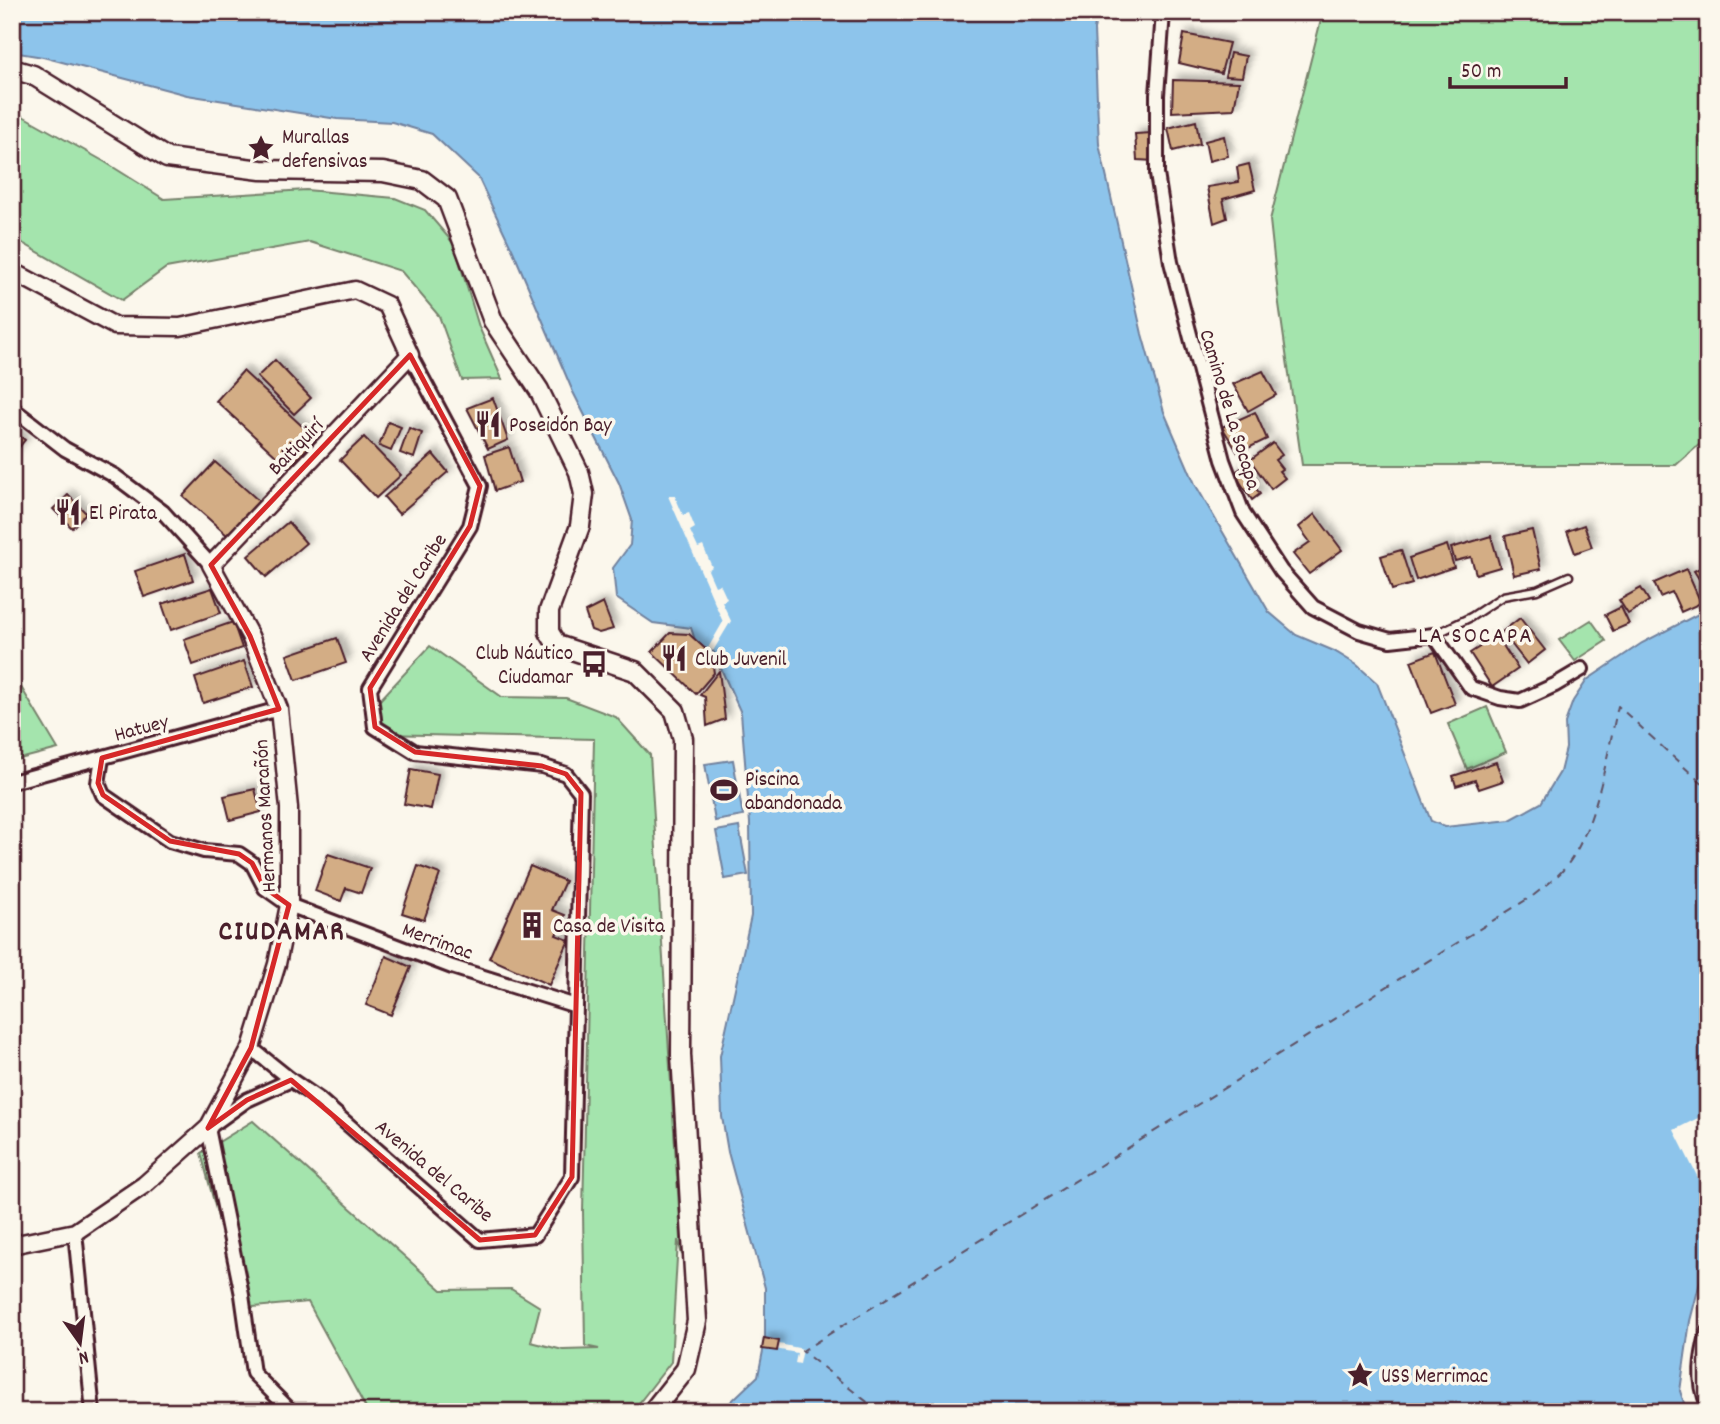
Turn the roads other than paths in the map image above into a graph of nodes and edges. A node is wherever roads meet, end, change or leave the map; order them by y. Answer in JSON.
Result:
{"nodes":[{"id":1,"x":1163,"y":12,"type":"edge"},
{"id":2,"x":12,"y":69,"type":"edge"},
{"id":3,"x":12,"y":271,"type":"edge"},
{"id":4,"x":410,"y":355,"type":"junction"},
{"id":5,"x":12,"y":408,"type":"edge"},
{"id":6,"x":211,"y":565,"type":"junction"},
{"id":7,"x":1569,"y":576,"type":"dead end"},
{"id":8,"x":1434,"y":635,"type":"junction"},
{"id":9,"x":1582,"y":669,"type":"dead end"},
{"id":10,"x":279,"y":709,"type":"junction"},
{"id":11,"x":102,"y":758,"type":"junction"},
{"id":12,"x":12,"y":782,"type":"edge"},
{"id":13,"x":289,"y":905,"type":"junction"},
{"id":14,"x":576,"y":1006,"type":"junction"},
{"id":15,"x":251,"y":1048,"type":"junction"},
{"id":16,"x":291,"y":1080,"type":"junction"},
{"id":17,"x":208,"y":1128,"type":"junction"},
{"id":18,"x":75,"y":1232,"type":"junction"},
{"id":19,"x":12,"y":1245,"type":"edge"},
{"id":20,"x":1708,"y":1332,"type":"edge"},
{"id":21,"x":1708,"y":1405,"type":"edge"},
{"id":22,"x":93,"y":1412,"type":"edge"},
{"id":23,"x":292,"y":1412,"type":"edge"},
{"id":24,"x":652,"y":1412,"type":"edge"}],
"edges":[{"from":1,"to":8,"type":"street","name":"Camino de La Socapa"},
{"from":2,"to":24,"type":"main road"},
{"from":3,"to":4,"type":"street","name":"Avenida del Caribe"},
{"from":4,"to":6,"type":"street","name":"Baitiquirí"},
{"from":4,"to":14,"type":"street","name":"Avenida del Caribe"},
{"from":5,"to":6,"type":"street","name":"Hermanos Marañón"},
{"from":6,"to":10,"type":"street","name":"Hermanos Marañón"},
{"from":7,"to":8,"type":"lane"},
{"from":8,"to":9,"type":"street"},
{"from":10,"to":11,"type":"street","name":"Hatuey"},
{"from":10,"to":13,"type":"street","name":"Hermanos Marañón"},
{"from":11,"to":12,"type":"street","name":"Hatuey"},
{"from":11,"to":13,"type":"street","name":"Merrimac"},
{"from":13,"to":14,"type":"street","name":"Merrimac"},
{"from":13,"to":15,"type":"street","name":"Hermanos Marañón"},
{"from":14,"to":16,"type":"street","name":"Avenida del Caribe"},
{"from":15,"to":16,"type":"street","name":"Avenida del Caribe"},
{"from":15,"to":17,"type":"street","name":"Hermanos Marañón"},
{"from":16,"to":17,"type":"street"},
{"from":17,"to":18,"type":"street","name":"Hermanos Marañón"},
{"from":17,"to":23,"type":"street"},
{"from":18,"to":19,"type":"street","name":"Hermanos Marañón"},
{"from":18,"to":22,"type":"street"},
{"from":20,"to":21,"type":"street"}]}
